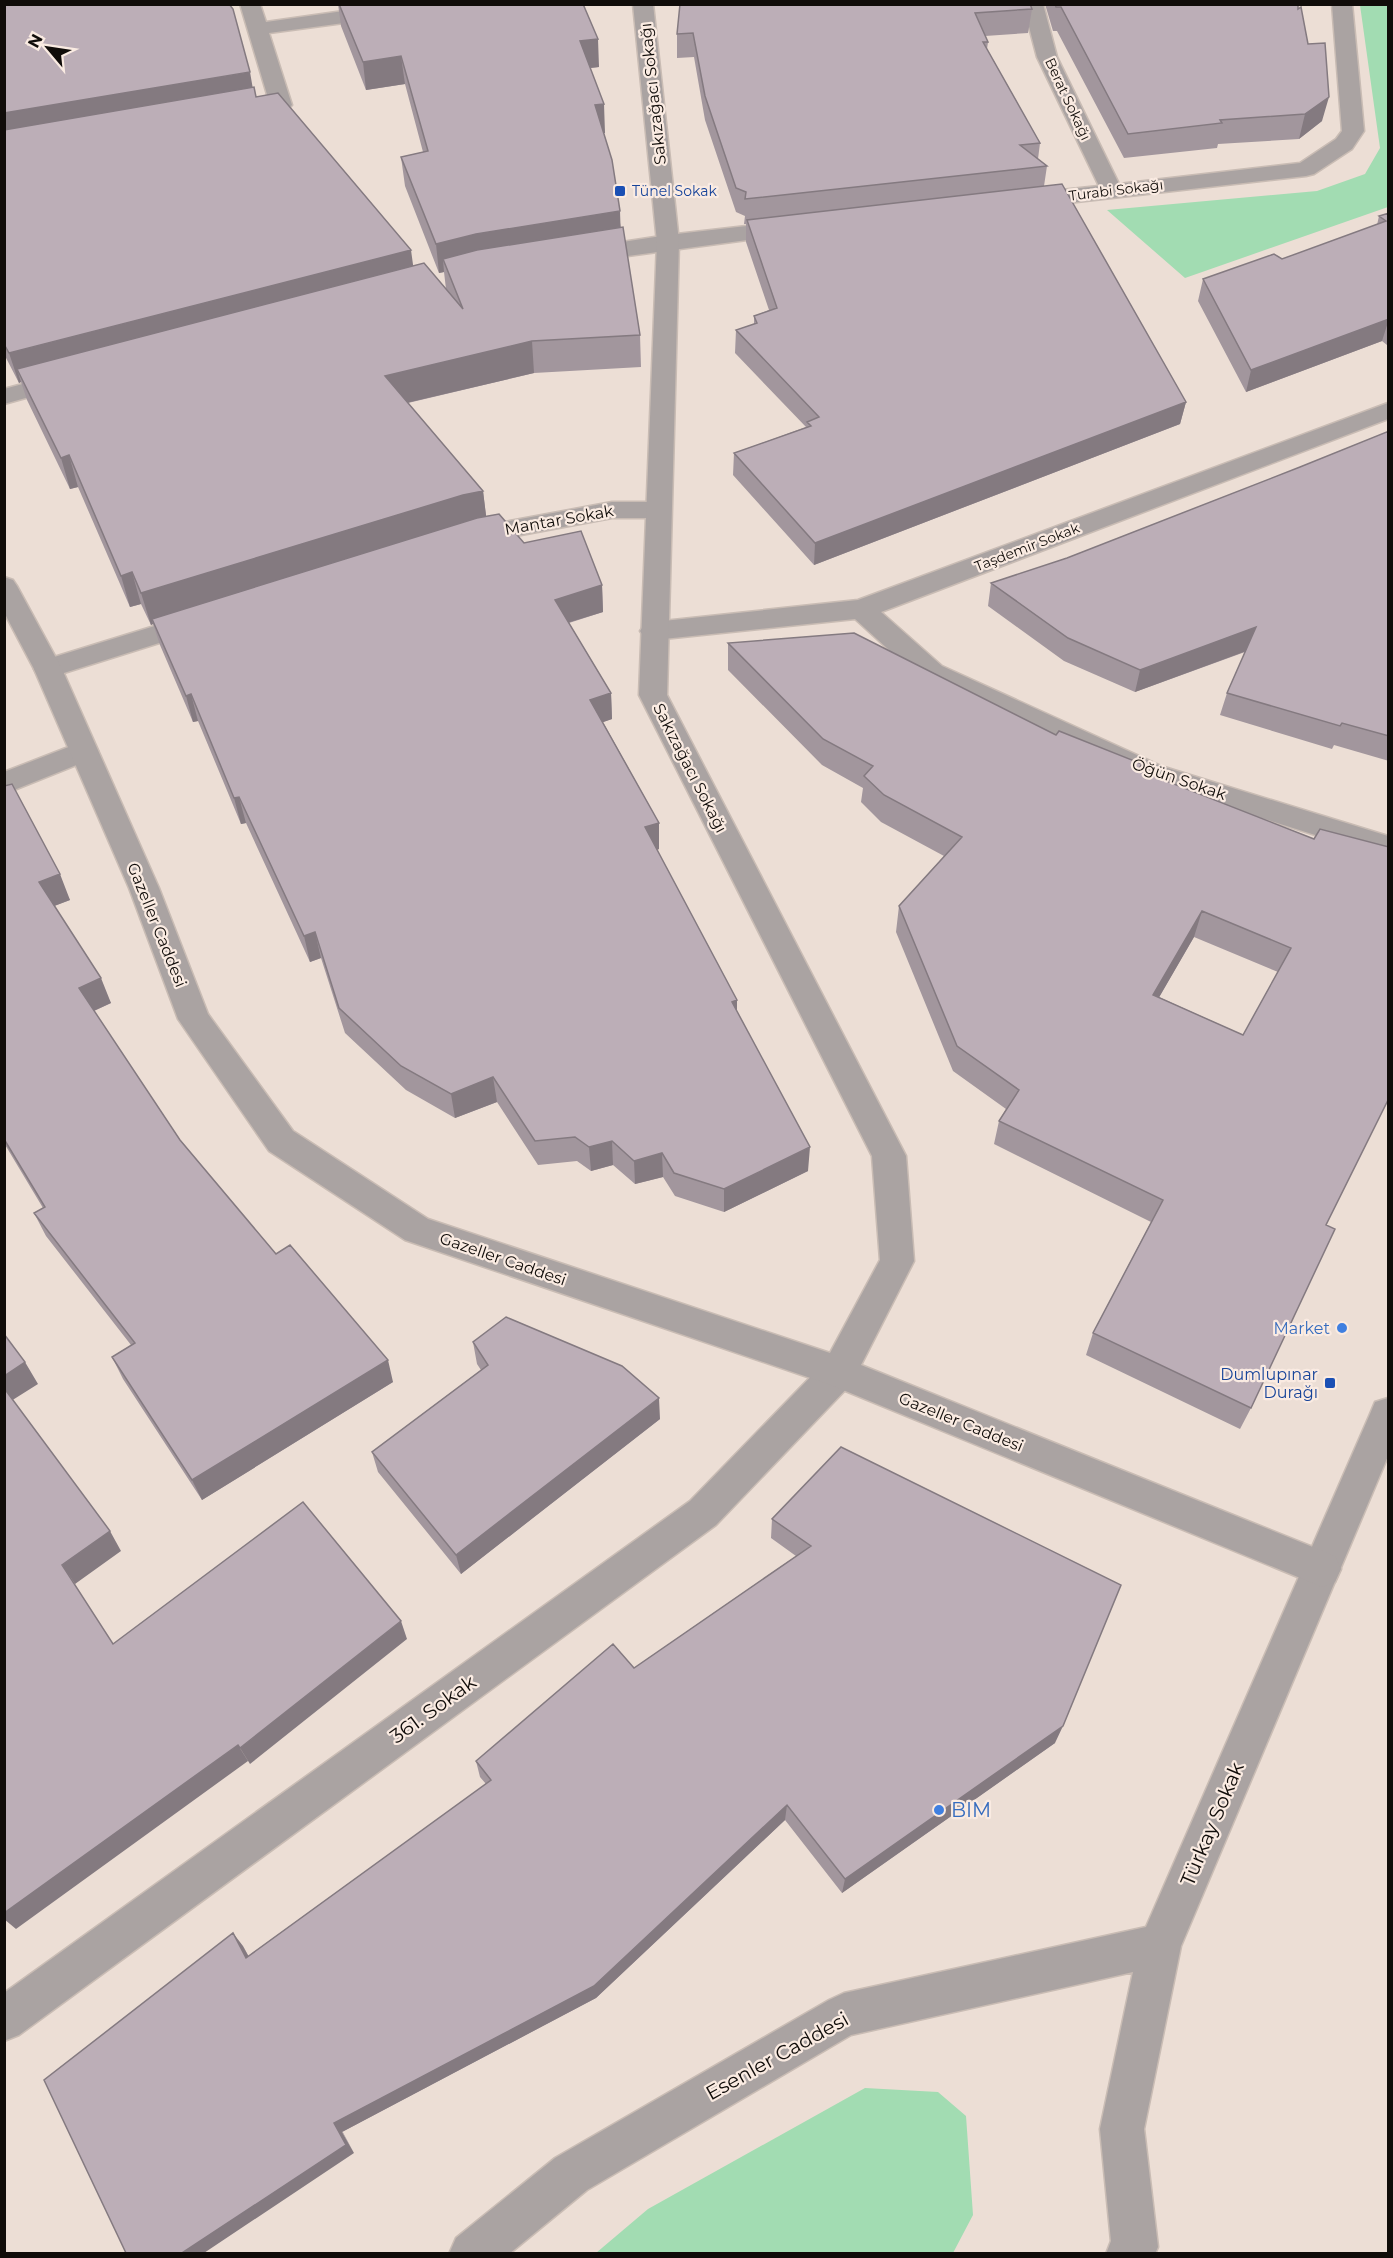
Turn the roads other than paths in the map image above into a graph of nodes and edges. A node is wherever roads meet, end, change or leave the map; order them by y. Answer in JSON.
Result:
{"nodes":[{"id":1,"x":250,"y":4,"type":"edge"},
{"id":2,"x":441,"y":4,"type":"edge"},
{"id":3,"x":643,"y":4,"type":"edge"},
{"id":4,"x":1033,"y":4,"type":"edge"},
{"id":5,"x":1342,"y":4,"type":"edge"},
{"id":6,"x":258,"y":29,"type":"junction"},
{"id":7,"x":235,"y":113,"type":"edge"},
{"id":8,"x":1112,"y":191,"type":"junction"},
{"id":9,"x":1007,"y":203,"type":"edge"},
{"id":10,"x":808,"y":226,"type":"edge"},
{"id":11,"x":668,"y":242,"type":"junction"},
{"id":12,"x":562,"y":259,"type":"edge"},
{"id":13,"x":93,"y":372,"type":"edge"},
{"id":14,"x":4,"y":397,"type":"edge"},
{"id":15,"x":1389,"y":411,"type":"edge"},
{"id":16,"x":658,"y":510,"type":"junction"},
{"id":17,"x":442,"y":545,"type":"edge"},
{"id":18,"x":4,"y":586,"type":"edge"},
{"id":19,"x":861,"y":609,"type":"junction"},
{"id":20,"x":228,"y":612,"type":"edge"},
{"id":21,"x":654,"y":630,"type":"junction"},
{"id":22,"x":48,"y":669,"type":"junction"},
{"id":23,"x":84,"y":751,"type":"junction"},
{"id":24,"x":4,"y":784,"type":"edge"},
{"id":25,"x":1389,"y":847,"type":"edge"},
{"id":26,"x":840,"y":1372,"type":"junction"},
{"id":27,"x":1389,"y":1414,"type":"edge"},
{"id":28,"x":1322,"y":1569,"type":"junction"},
{"id":29,"x":1160,"y":1945,"type":"junction"},
{"id":30,"x":4,"y":2020,"type":"edge"},
{"id":31,"x":1141,"y":2251,"type":"edge"},
{"id":32,"x":472,"y":2253,"type":"edge"}],
"edges":[{"from":1,"to":6,"type":"street"},
{"from":2,"to":6,"type":"street"},
{"from":3,"to":11,"type":"street","name":"Sakızağacı Sokağı"},
{"from":4,"to":8,"type":"street","name":"Berat Sokağı"},
{"from":5,"to":8,"type":"street","name":"Turabi Sokağı"},
{"from":6,"to":7,"type":"street"},
{"from":8,"to":9,"type":"street","name":"Turabi Sokağı"},
{"from":10,"to":11,"type":"street"},
{"from":11,"to":12,"type":"street"},
{"from":11,"to":16,"type":"street","name":"Sakızağacı Sokağı"},
{"from":13,"to":14,"type":"street"},
{"from":15,"to":19,"type":"street","name":"Taşdemir Sokak"},
{"from":16,"to":17,"type":"street","name":"Mantar Sokak"},
{"from":16,"to":21,"type":"street","name":"Sakızağacı Sokağı"},
{"from":18,"to":22,"type":"street","name":"Gazeller Caddesi"},
{"from":19,"to":21,"type":"street","name":"Taşdemir Sokak"},
{"from":19,"to":25,"type":"street","name":"Öğün Sokak"},
{"from":20,"to":22,"type":"street"},
{"from":21,"to":26,"type":"street","name":"Sakızağacı Sokağı"},
{"from":22,"to":23,"type":"street","name":"Gazeller Caddesi"},
{"from":23,"to":24,"type":"street"},
{"from":23,"to":26,"type":"street","name":"Gazeller Caddesi"},
{"from":26,"to":28,"type":"street","name":"Gazeller Caddesi"},
{"from":26,"to":30,"type":"street","name":"361. Sokak"},
{"from":27,"to":28,"type":"street","name":"Türkay Sokak"},
{"from":28,"to":29,"type":"street","name":"Türkay Sokak"},
{"from":29,"to":31,"type":"street","name":"Türkay Sokak"},
{"from":29,"to":32,"type":"street","name":"Esenler Caddesi"}]}
